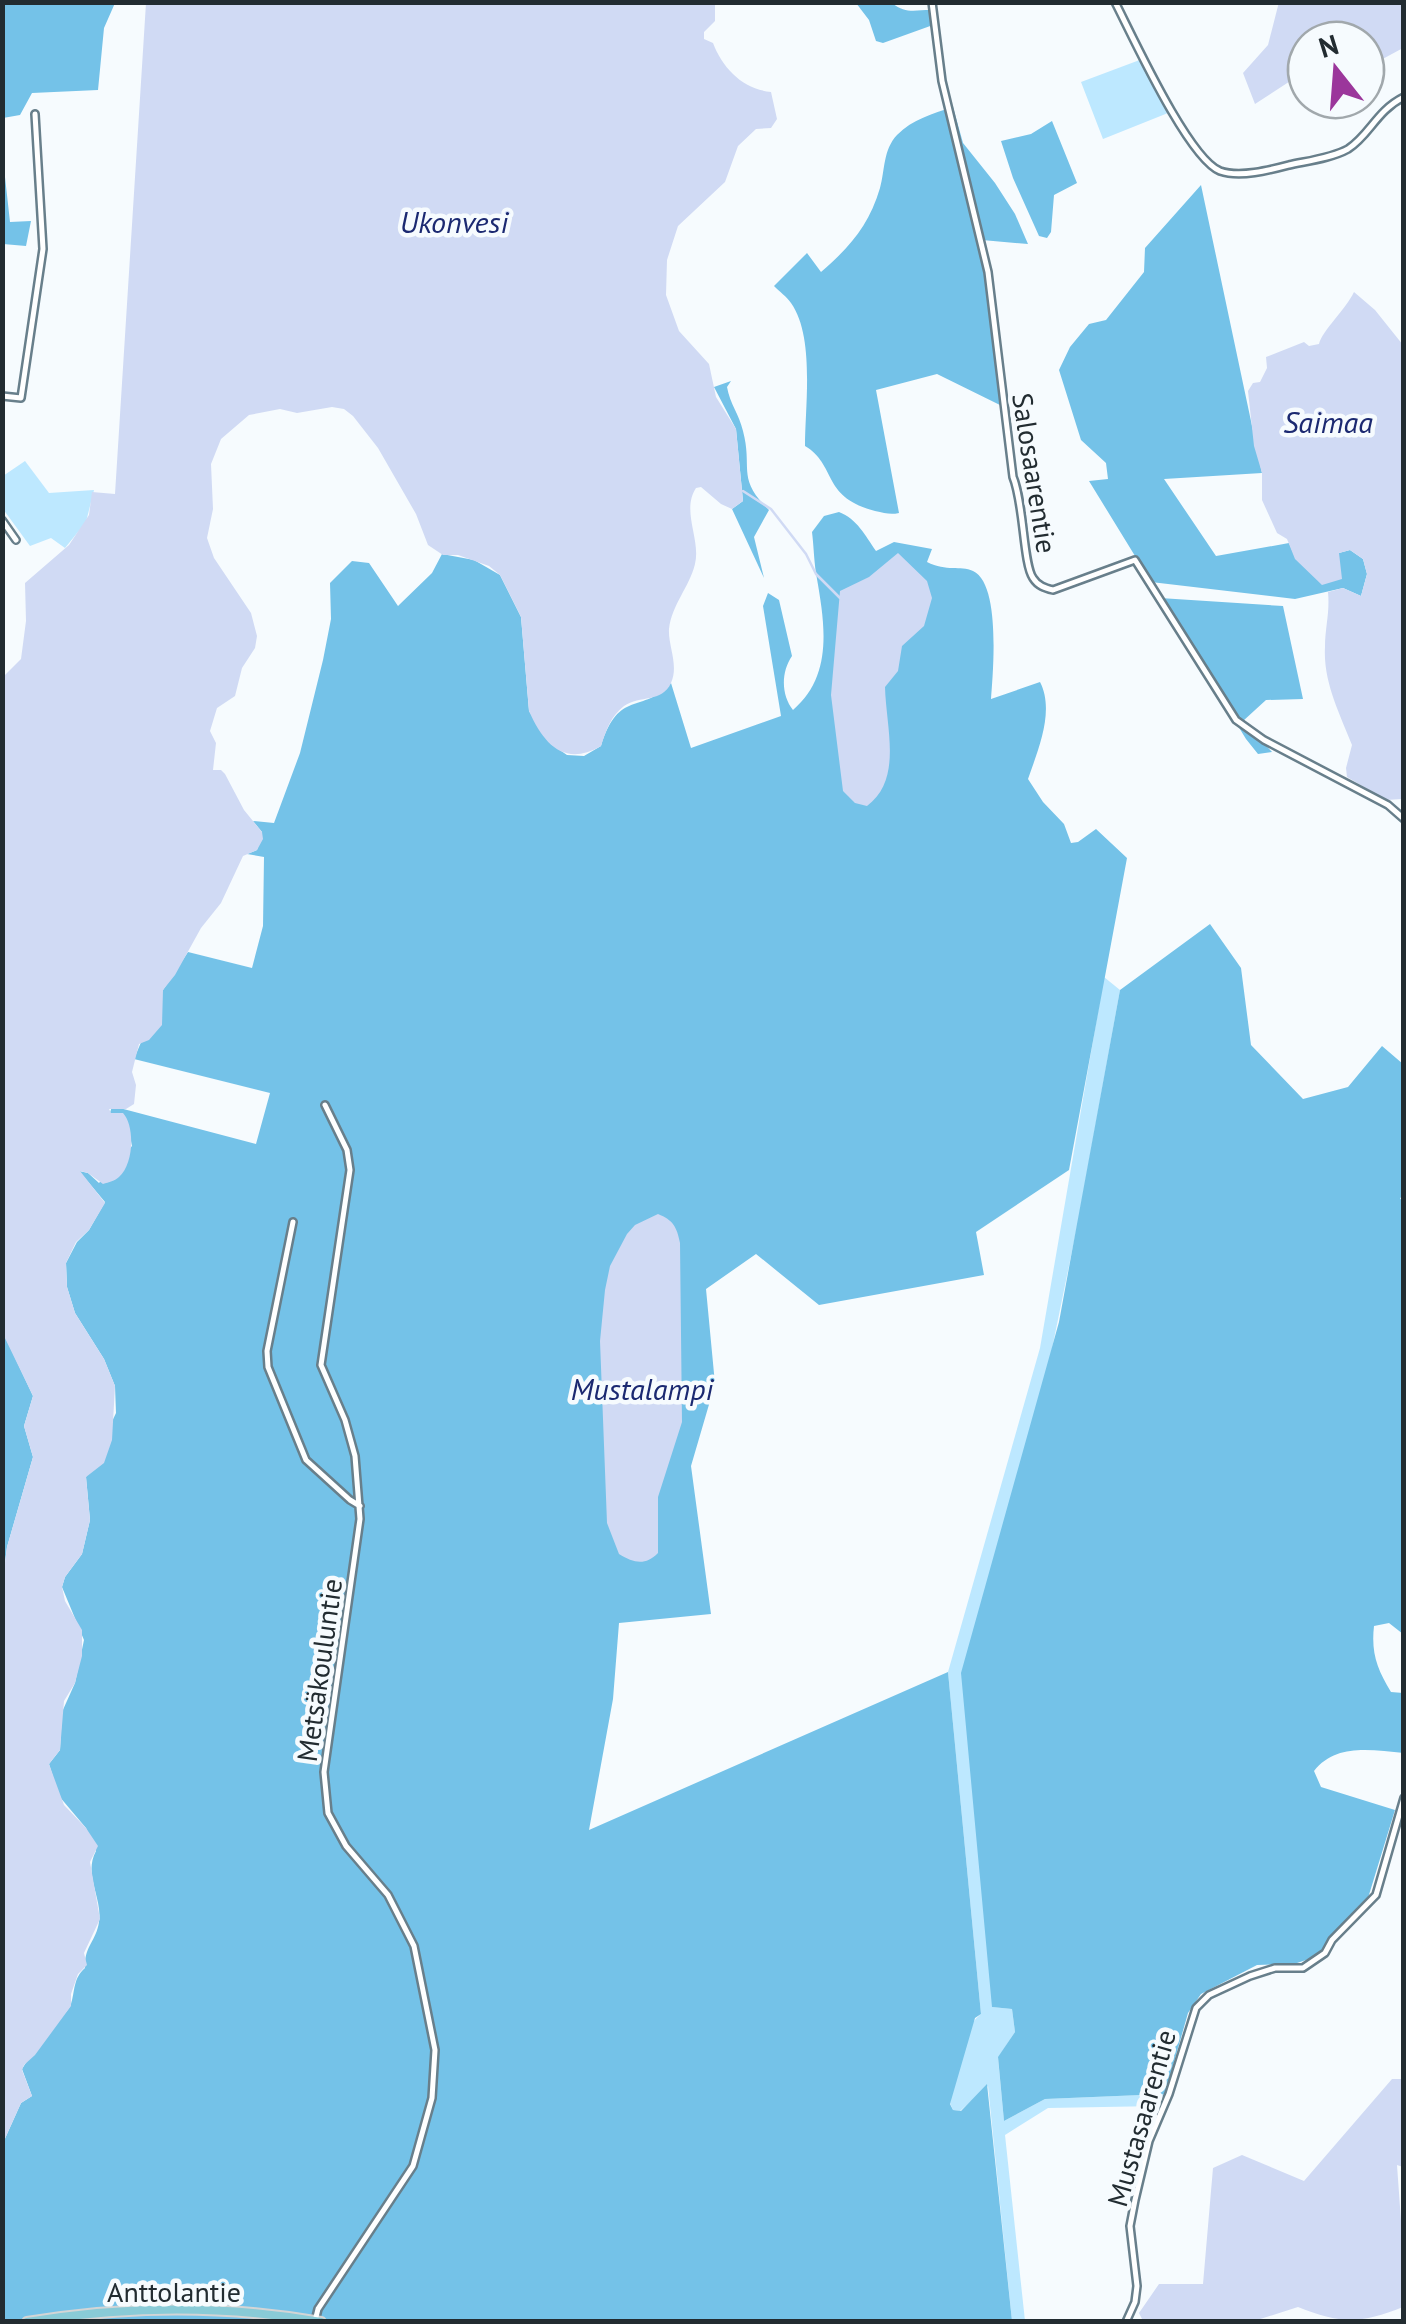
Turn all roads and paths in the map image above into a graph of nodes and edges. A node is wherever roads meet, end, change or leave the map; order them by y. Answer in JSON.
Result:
{"nodes":[{"id":1,"x":932,"y":2,"type":"edge"},
{"id":2,"x":1115,"y":2,"type":"edge"},
{"id":3,"x":1404,"y":97,"type":"edge"},
{"id":4,"x":35,"y":114,"type":"dead end"},
{"id":5,"x":2,"y":396,"type":"edge"},
{"id":6,"x":2,"y":520,"type":"edge"},
{"id":7,"x":16,"y":540,"type":"dead end"},
{"id":8,"x":1404,"y":819,"type":"edge"},
{"id":9,"x":325,"y":1105,"type":"dead end"},
{"id":10,"x":294,"y":1222,"type":"dead end"},
{"id":11,"x":360,"y":1506,"type":"junction"},
{"id":12,"x":1404,"y":1798,"type":"edge"},
{"id":13,"x":318,"y":2321,"type":"edge"},
{"id":14,"x":27,"y":2322,"type":"edge"},
{"id":15,"x":1126,"y":2322,"type":"edge"}],
"edges":[{"from":1,"to":8,"type":"street","name":"Salosaarentie"},
{"from":2,"to":3,"type":"street"},
{"from":4,"to":5,"type":"street"},
{"from":6,"to":7,"type":"street"},
{"from":9,"to":11,"type":"street","name":"Metsäkouluntie"},
{"from":10,"to":11,"type":"street"},
{"from":11,"to":13,"type":"street","name":"Metsäkouluntie"},
{"from":12,"to":15,"type":"street","name":"Mustasaarentie"},
{"from":13,"to":14,"type":"main road","name":"Anttolantie"}]}
